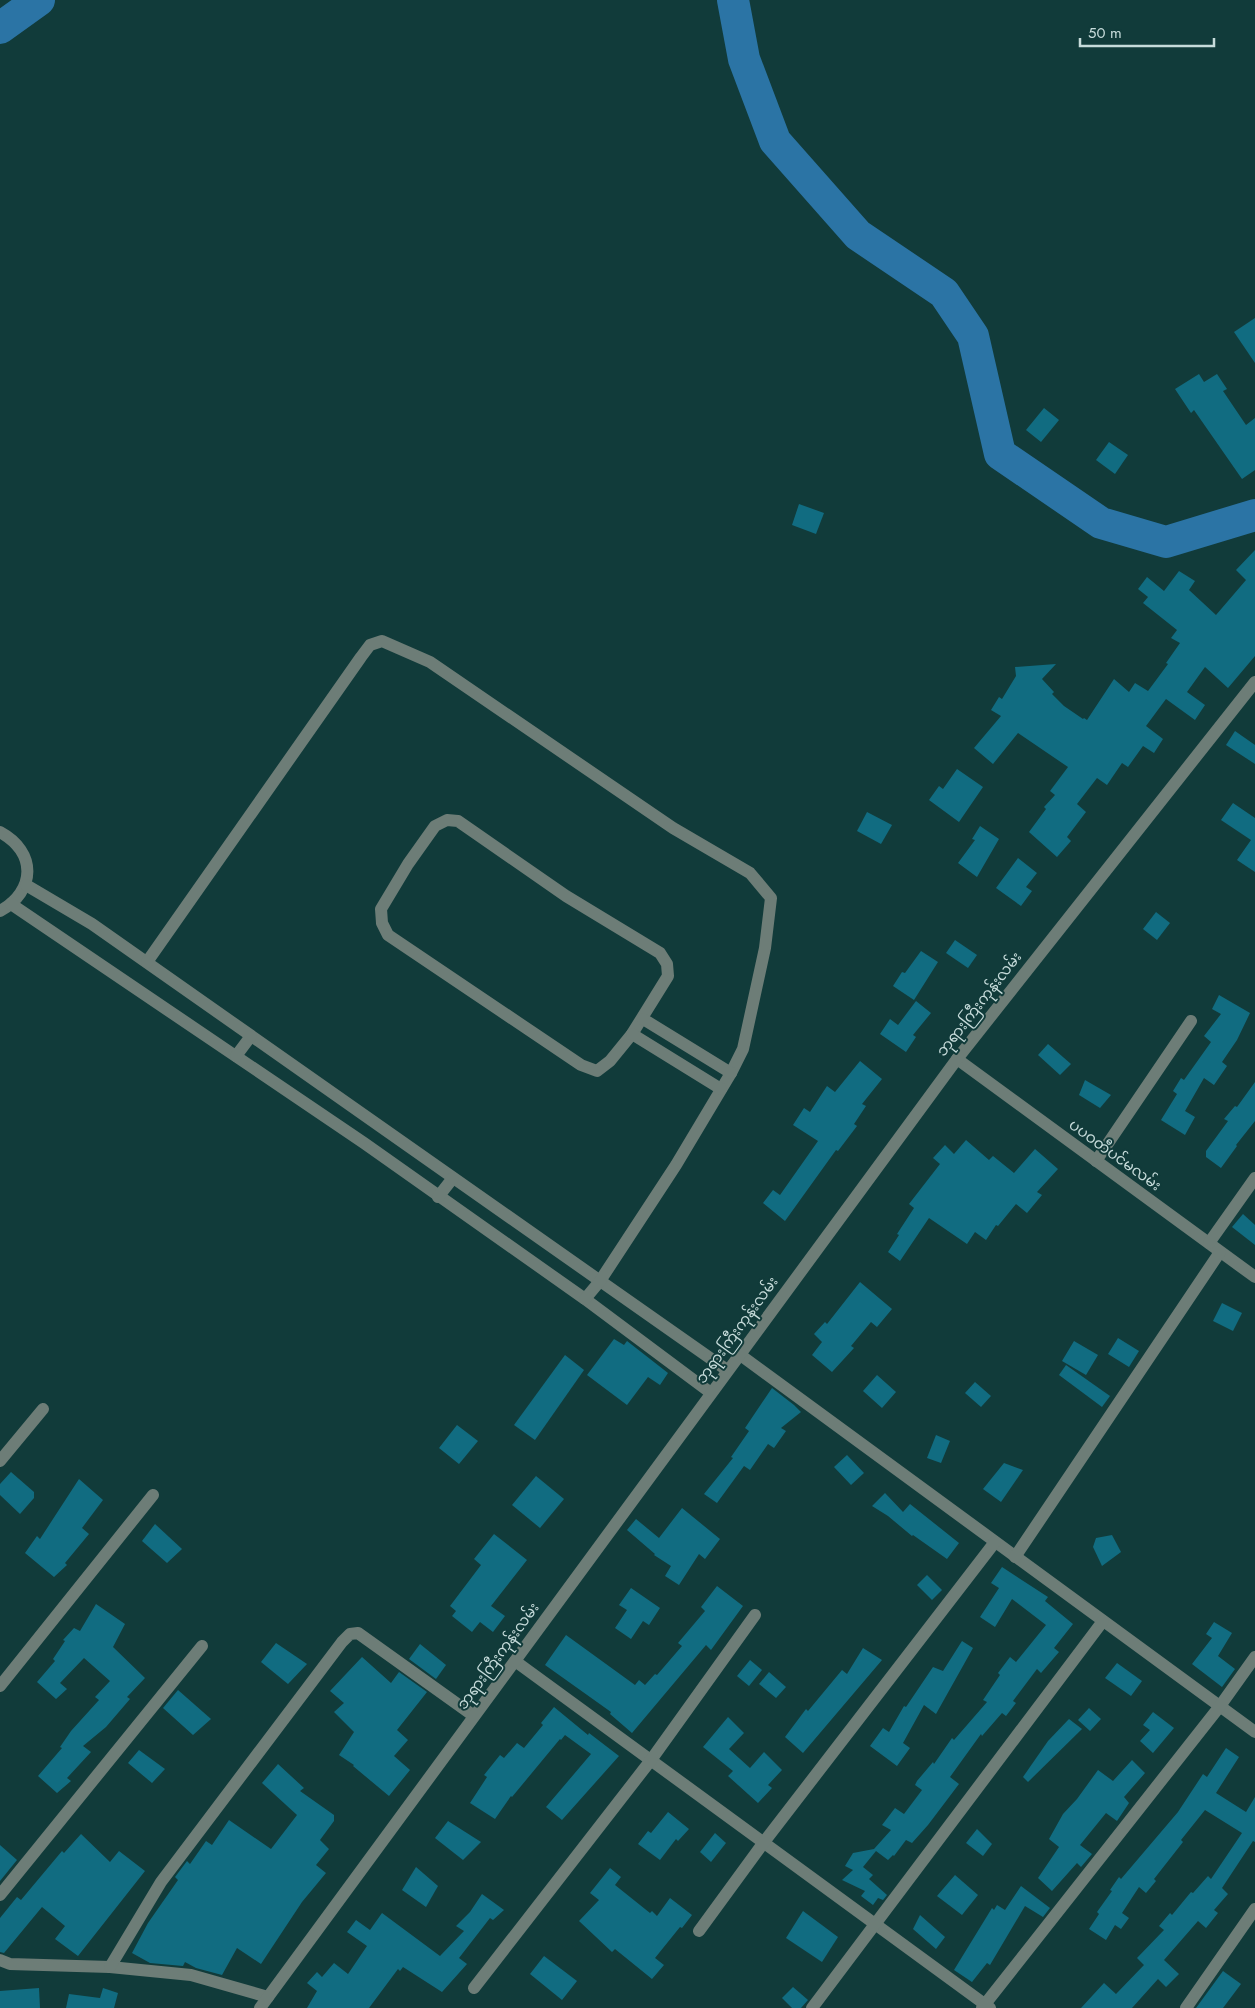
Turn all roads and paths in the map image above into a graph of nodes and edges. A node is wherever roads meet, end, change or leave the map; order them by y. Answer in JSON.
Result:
{"nodes":[{"id":1,"x":1255,"y":682,"type":"edge"},
{"id":2,"x":0,"y":832,"type":"edge"},
{"id":3,"x":26,"y":884,"type":"junction"},
{"id":4,"x":6,"y":908,"type":"edge"},
{"id":5,"x":147,"y":962,"type":"junction"},
{"id":6,"x":643,"y":1019,"type":"junction"},
{"id":7,"x":1191,"y":1021,"type":"dead end"},
{"id":8,"x":632,"y":1034,"type":"junction"},
{"id":9,"x":251,"y":1036,"type":"junction"},
{"id":10,"x":236,"y":1056,"type":"junction"},
{"id":11,"x":956,"y":1059,"type":"junction"},
{"id":12,"x":731,"y":1073,"type":"junction"},
{"id":13,"x":722,"y":1089,"type":"junction"},
{"id":14,"x":1096,"y":1161,"type":"junction"},
{"id":15,"x":454,"y":1178,"type":"junction"},
{"id":16,"x":1255,"y":1178,"type":"edge"},
{"id":17,"x":438,"y":1197,"type":"junction"},
{"id":18,"x":1209,"y":1243,"type":"junction"},
{"id":19,"x":1220,"y":1252,"type":"junction"},
{"id":20,"x":1255,"y":1277,"type":"edge"},
{"id":21,"x":600,"y":1281,"type":"junction"},
{"id":22,"x":585,"y":1299,"type":"junction"},
{"id":23,"x":739,"y":1354,"type":"junction"},
{"id":24,"x":727,"y":1370,"type":"junction"},
{"id":25,"x":711,"y":1393,"type":"junction"},
{"id":26,"x":43,"y":1409,"type":"dead end"},
{"id":27,"x":0,"y":1462,"type":"edge"},
{"id":28,"x":153,"y":1495,"type":"dead end"},
{"id":29,"x":995,"y":1542,"type":"junction"},
{"id":30,"x":1015,"y":1557,"type":"junction"},
{"id":31,"x":755,"y":1615,"type":"dead end"},
{"id":32,"x":1103,"y":1621,"type":"junction"},
{"id":33,"x":202,"y":1646,"type":"dead end"},
{"id":34,"x":1255,"y":1657,"type":"edge"},
{"id":35,"x":515,"y":1661,"type":"junction"},
{"id":36,"x":0,"y":1686,"type":"edge"},
{"id":37,"x":1220,"y":1706,"type":"junction"},
{"id":38,"x":474,"y":1716,"type":"junction"},
{"id":39,"x":1255,"y":1732,"type":"edge"},
{"id":40,"x":651,"y":1760,"type":"junction"},
{"id":41,"x":764,"y":1842,"type":"junction"},
{"id":42,"x":0,"y":1895,"type":"edge"},
{"id":43,"x":1255,"y":1909,"type":"edge"},
{"id":44,"x":876,"y":1925,"type":"junction"},
{"id":45,"x":699,"y":1931,"type":"dead end"},
{"id":46,"x":0,"y":1960,"type":"edge"},
{"id":47,"x":110,"y":1967,"type":"junction"},
{"id":48,"x":474,"y":1988,"type":"dead end"},
{"id":49,"x":268,"y":1997,"type":"junction"},
{"id":50,"x":985,"y":2006,"type":"edge"},
{"id":51,"x":260,"y":2008,"type":"edge"},
{"id":52,"x":812,"y":2008,"type":"edge"},
{"id":53,"x":1186,"y":2008,"type":"edge"}],
"edges":[{"from":1,"to":11,"type":"street","name":"ဘုရားကြီးကုန်းလမ်း"},
{"from":2,"to":3,"type":"street"},
{"from":3,"to":4,"type":"street"},
{"from":3,"to":5,"type":"street"},
{"from":4,"to":10,"type":"street"},
{"from":5,"to":9,"type":"street"},
{"from":5,"to":12,"type":"street"},
{"from":6,"to":8,"type":"street"},
{"from":6,"to":8,"type":"street"},
{"from":6,"to":12,"type":"street"},
{"from":7,"to":14,"type":"street"},
{"from":8,"to":13,"type":"street"},
{"from":9,"to":10,"type":"street"},
{"from":9,"to":15,"type":"street"},
{"from":10,"to":17,"type":"street"},
{"from":11,"to":14,"type":"street","name":"ပပဝတီပင်မလမ်း"},
{"from":11,"to":23,"type":"street","name":"ဘုရားကြီးကုန်းလမ်း"},
{"from":12,"to":13,"type":"street"},
{"from":13,"to":21,"type":"street"},
{"from":14,"to":18,"type":"street","name":"ပပဝတီပင်မလမ်း"},
{"from":15,"to":17,"type":"street"},
{"from":15,"to":21,"type":"street"},
{"from":16,"to":18,"type":"street"},
{"from":17,"to":22,"type":"street"},
{"from":18,"to":19,"type":"street","name":"ပပဝတီပင်မလမ်း"},
{"from":19,"to":20,"type":"street","name":"ပပဝတီပင်မလမ်း"},
{"from":19,"to":30,"type":"street"},
{"from":21,"to":22,"type":"street"},
{"from":21,"to":24,"type":"street"},
{"from":22,"to":25,"type":"street"},
{"from":23,"to":24,"type":"street","name":"ဘုရားကြီးကုန်းလမ်း"},
{"from":23,"to":29,"type":"street"},
{"from":24,"to":25,"type":"street","name":"ဘုရားကြီးကုန်းလမ်း"},
{"from":25,"to":35,"type":"street","name":"ဘုရားကြီးကုန်းလမ်း"},
{"from":26,"to":27,"type":"street"},
{"from":28,"to":36,"type":"street"},
{"from":29,"to":30,"type":"street"},
{"from":29,"to":41,"type":"street"},
{"from":30,"to":32,"type":"street"},
{"from":31,"to":40,"type":"street"},
{"from":32,"to":37,"type":"street"},
{"from":32,"to":44,"type":"street"},
{"from":33,"to":42,"type":"street"},
{"from":34,"to":37,"type":"street"},
{"from":35,"to":38,"type":"street","name":"ဘုရားကြီးကုန်းလမ်း"},
{"from":35,"to":40,"type":"street"},
{"from":37,"to":39,"type":"street"},
{"from":37,"to":50,"type":"street"},
{"from":38,"to":47,"type":"street"},
{"from":38,"to":49,"type":"street","name":"ဘုရားကြီးကုန်းလမ်း"},
{"from":40,"to":41,"type":"street"},
{"from":40,"to":48,"type":"street"},
{"from":41,"to":44,"type":"street"},
{"from":41,"to":45,"type":"street"},
{"from":43,"to":53,"type":"street"},
{"from":44,"to":50,"type":"street"},
{"from":44,"to":52,"type":"street"},
{"from":46,"to":47,"type":"street"},
{"from":47,"to":49,"type":"street"},
{"from":49,"to":51,"type":"street","name":"ဘုရားကြီးကုန်းလမ်း"}]}
